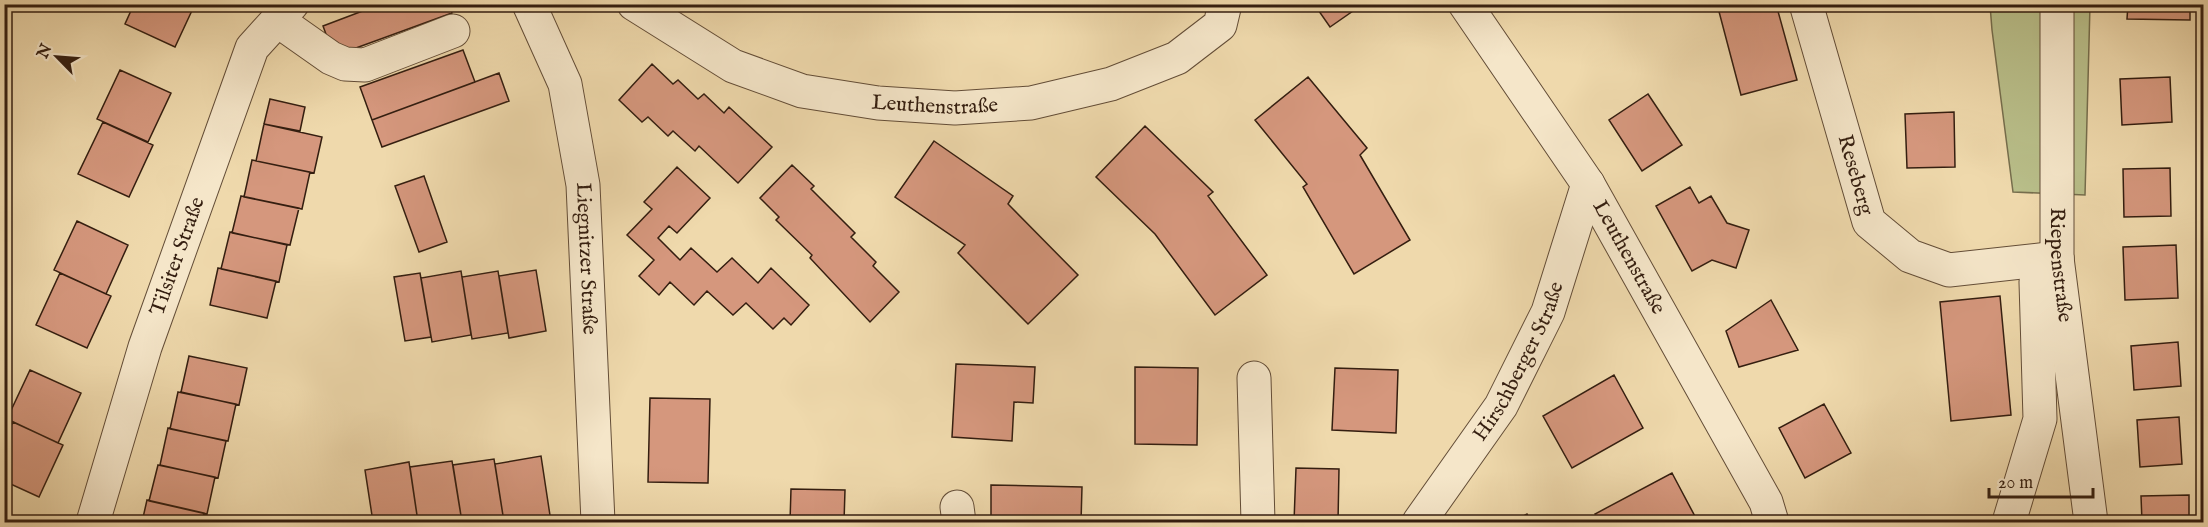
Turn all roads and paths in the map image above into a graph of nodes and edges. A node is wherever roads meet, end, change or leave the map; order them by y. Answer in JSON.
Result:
{"nodes":[{"id":1,"x":529,"y":4,"type":"edge"},
{"id":2,"x":634,"y":4,"type":"edge"},
{"id":3,"x":1225,"y":4,"type":"edge"},
{"id":4,"x":1465,"y":4,"type":"edge"},
{"id":5,"x":1806,"y":4,"type":"edge"},
{"id":6,"x":2057,"y":4,"type":"edge"},
{"id":7,"x":285,"y":13,"type":"edge"},
{"id":8,"x":453,"y":31,"type":"dead end"},
{"id":9,"x":1588,"y":184,"type":"junction"},
{"id":10,"x":2056,"y":258,"type":"junction"},
{"id":11,"x":1254,"y":378,"type":"dead end"},
{"id":12,"x":93,"y":522,"type":"edge"},
{"id":13,"x":598,"y":522,"type":"edge"},
{"id":14,"x":1258,"y":522,"type":"edge"},
{"id":15,"x":1419,"y":522,"type":"edge"},
{"id":16,"x":1772,"y":522,"type":"edge"},
{"id":17,"x":2009,"y":522,"type":"edge"},
{"id":18,"x":2091,"y":522,"type":"edge"}],
"edges":[{"from":1,"to":13,"type":"street","name":"Liegnitzer Straße"},
{"from":2,"to":3,"type":"street","name":"Leuthenstraße"},
{"from":4,"to":9,"type":"street","name":"Leuthenstraße"},
{"from":5,"to":10,"type":"street","name":"Reseberg"},
{"from":6,"to":10,"type":"street","name":"Riepenstraße"},
{"from":7,"to":8,"type":"street"},
{"from":7,"to":12,"type":"street","name":"Tilsiter Straße"},
{"from":9,"to":15,"type":"street","name":"Hirschberger Straße"},
{"from":9,"to":16,"type":"street","name":"Leuthenstraße"},
{"from":10,"to":17,"type":"street"},
{"from":10,"to":18,"type":"street","name":"Riepenstraße"},
{"from":11,"to":14,"type":"street"}]}
